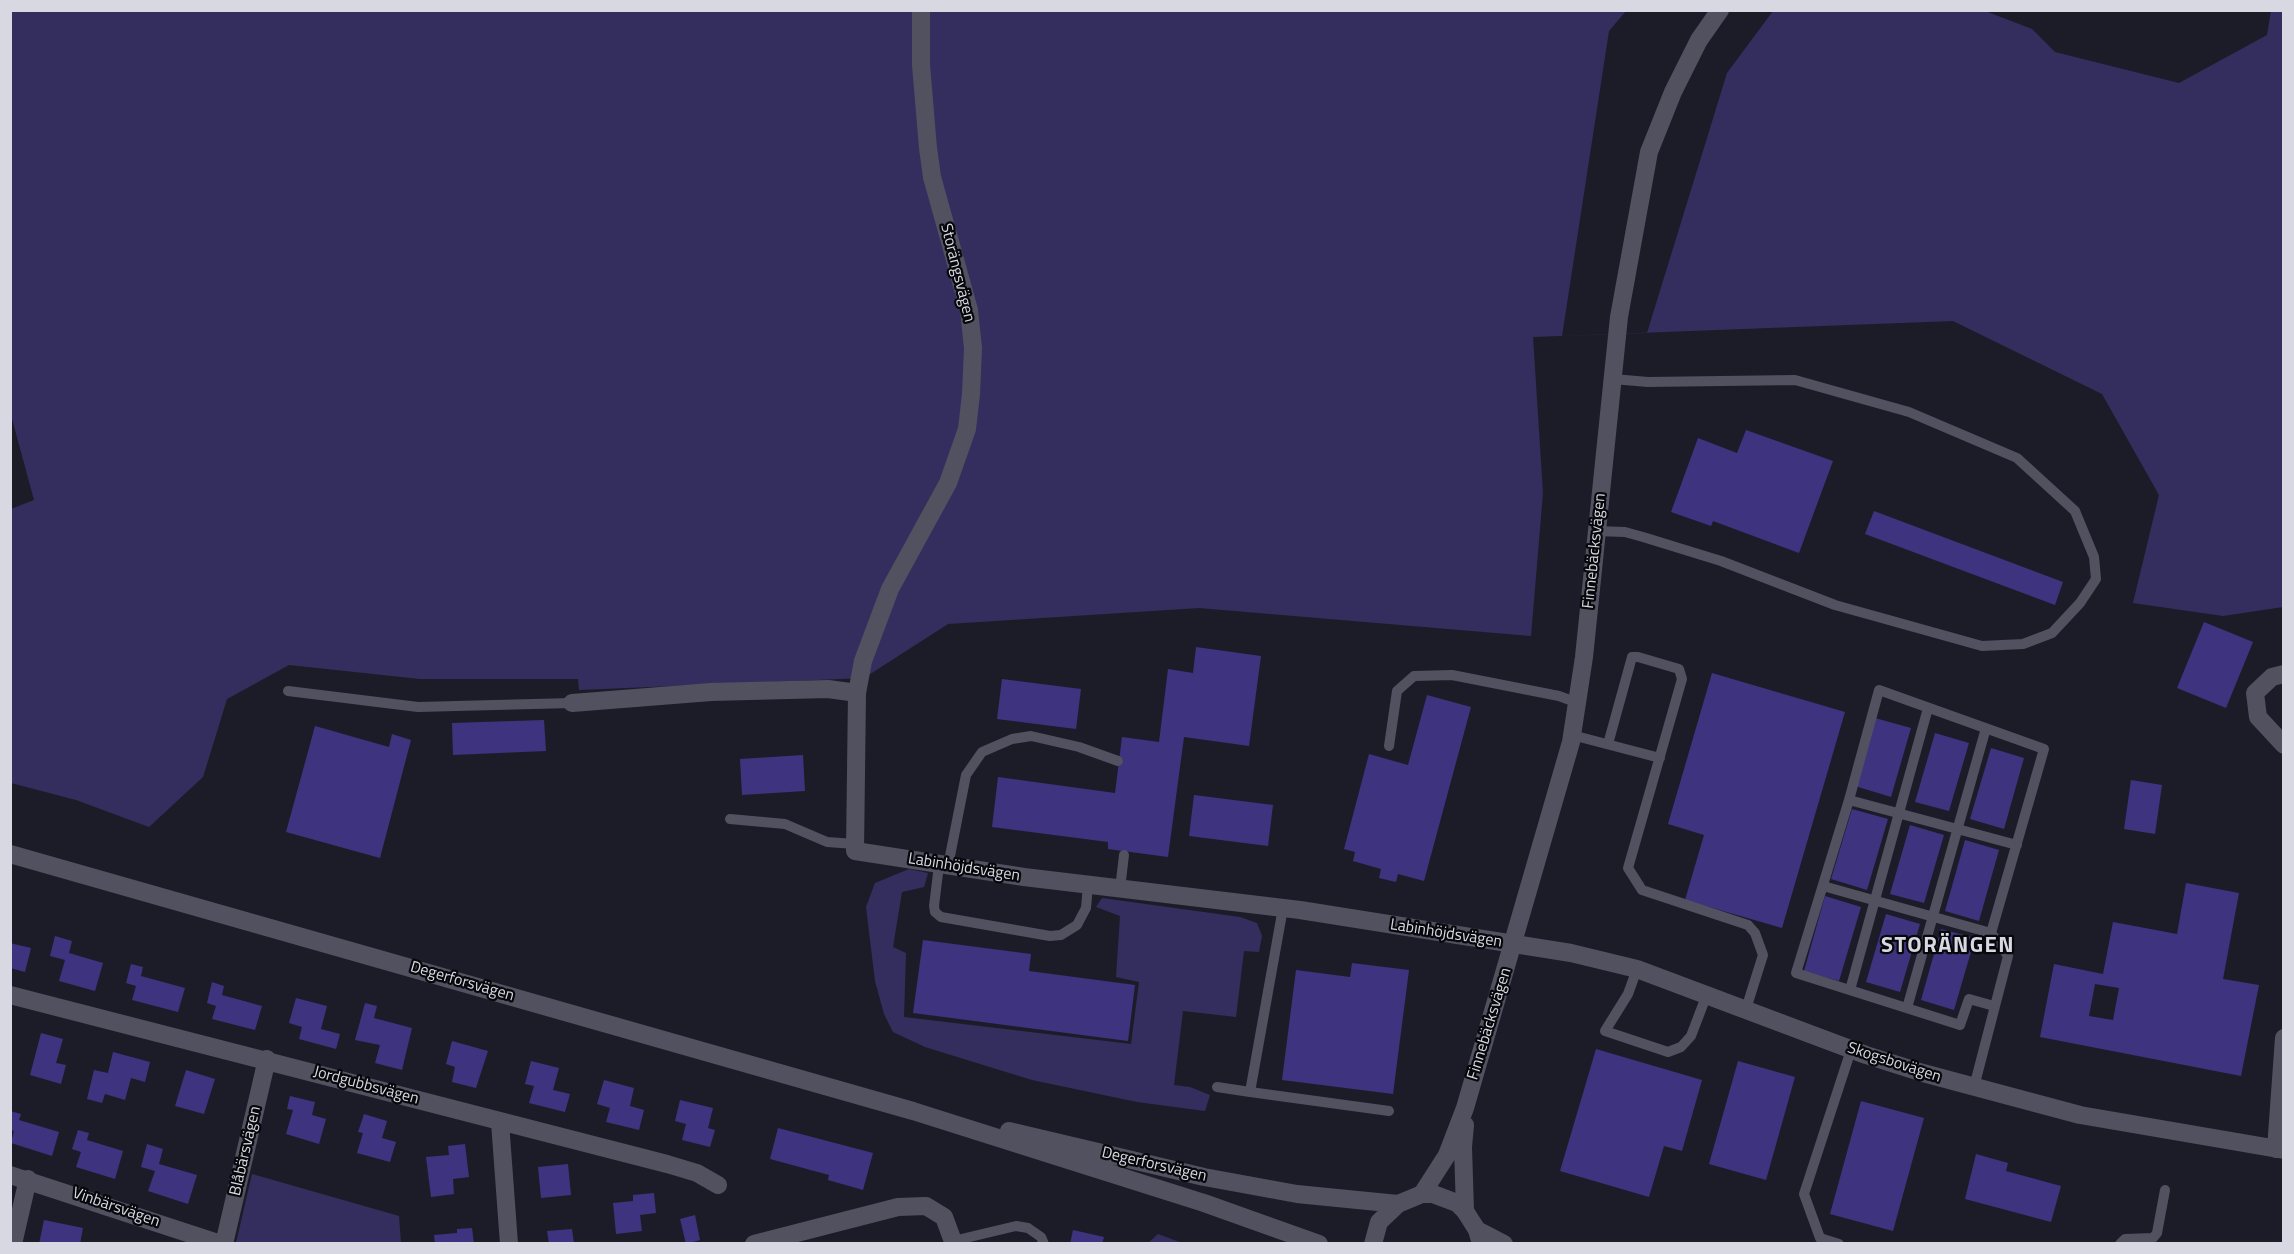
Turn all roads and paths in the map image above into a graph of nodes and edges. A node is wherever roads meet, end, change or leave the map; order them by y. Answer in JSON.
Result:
{"nodes":[{"id":1,"x":921,"y":10,"type":"edge"},
{"id":2,"x":1720,"y":10,"type":"edge"},
{"id":3,"x":1613,"y":379,"type":"junction"},
{"id":4,"x":1596,"y":531,"type":"junction"},
{"id":5,"x":2283,"y":674,"type":"edge"},
{"id":6,"x":288,"y":691,"type":"dead end"},
{"id":7,"x":857,"y":693,"type":"junction"},
{"id":8,"x":572,"y":702,"type":"joint"},
{"id":9,"x":1578,"y":703,"type":"junction"},
{"id":10,"x":1928,"y":708,"type":"junction"},
{"id":11,"x":1986,"y":728,"type":"junction"},
{"id":12,"x":1572,"y":735,"type":"junction"},
{"id":13,"x":1608,"y":744,"type":"junction"},
{"id":14,"x":2283,"y":745,"type":"edge"},
{"id":15,"x":1389,"y":746,"type":"dead end"},
{"id":16,"x":1660,"y":758,"type":"junction"},
{"id":17,"x":1118,"y":761,"type":"dead end"},
{"id":18,"x":1849,"y":800,"type":"junction"},
{"id":19,"x":1899,"y":813,"type":"junction"},
{"id":20,"x":730,"y":819,"type":"dead end"},
{"id":21,"x":1957,"y":829,"type":"junction"},
{"id":22,"x":855,"y":844,"type":"junction"},
{"id":23,"x":2017,"y":845,"type":"junction"},
{"id":24,"x":10,"y":854,"type":"edge"},
{"id":25,"x":1124,"y":855,"type":"dead end"},
{"id":26,"x":943,"y":866,"type":"junction"},
{"id":27,"x":1088,"y":885,"type":"junction"},
{"id":28,"x":1823,"y":886,"type":"junction"},
{"id":29,"x":1120,"y":889,"type":"junction"},
{"id":30,"x":1875,"y":900,"type":"junction"},
{"id":31,"x":1283,"y":908,"type":"junction"},
{"id":32,"x":1933,"y":916,"type":"junction"},
{"id":33,"x":1991,"y":933,"type":"junction"},
{"id":34,"x":1513,"y":945,"type":"junction"},
{"id":35,"x":1637,"y":969,"type":"junction"},
{"id":36,"x":1850,"y":990,"type":"junction"},
{"id":37,"x":1707,"y":994,"type":"junction"},
{"id":38,"x":10,"y":995,"type":"edge"},
{"id":39,"x":1994,"y":1006,"type":"junction"},
{"id":40,"x":1907,"y":1008,"type":"junction"},
{"id":41,"x":1746,"y":1009,"type":"junction"},
{"id":42,"x":2283,"y":1038,"type":"edge"},
{"id":43,"x":1851,"y":1050,"type":"junction"},
{"id":44,"x":267,"y":1059,"type":"junction"},
{"id":45,"x":1217,"y":1087,"type":"dead end"},
{"id":46,"x":1974,"y":1087,"type":"junction"},
{"id":47,"x":1250,"y":1092,"type":"junction"},
{"id":48,"x":1468,"y":1097,"type":"junction"},
{"id":49,"x":1389,"y":1111,"type":"dead end"},
{"id":50,"x":913,"y":1112,"type":"junction"},
{"id":51,"x":500,"y":1122,"type":"junction"},
{"id":52,"x":2280,"y":1149,"type":"edge"},
{"id":53,"x":19,"y":1177,"type":"edge"},
{"id":54,"x":718,"y":1185,"type":"dead end"},
{"id":55,"x":2165,"y":1191,"type":"dead end"},
{"id":56,"x":1422,"y":1194,"type":"junction"},
{"id":57,"x":1398,"y":1204,"type":"junction"},
{"id":58,"x":1465,"y":1211,"type":"junction"},
{"id":59,"x":1479,"y":1237,"type":"edge"},
{"id":60,"x":954,"y":1242,"type":"edge"},
{"id":61,"x":14,"y":1244,"type":"edge"},
{"id":62,"x":223,"y":1244,"type":"edge"},
{"id":63,"x":509,"y":1244,"type":"edge"},
{"id":64,"x":754,"y":1244,"type":"edge"},
{"id":65,"x":1044,"y":1244,"type":"edge"},
{"id":66,"x":1319,"y":1244,"type":"edge"},
{"id":67,"x":1372,"y":1244,"type":"edge"},
{"id":68,"x":1504,"y":1244,"type":"edge"},
{"id":69,"x":1839,"y":1244,"type":"edge"},
{"id":70,"x":2120,"y":1244,"type":"edge"}],
"edges":[{"from":1,"to":7,"type":"street","name":"Storängsvägen"},
{"from":2,"to":3,"type":"street","name":"Finnebäcksvägen"},
{"from":3,"to":4,"type":"street","name":"Finnebäcksvägen"},
{"from":3,"to":4,"type":"lane"},
{"from":4,"to":9,"type":"street","name":"Finnebäcksvägen"},
{"from":5,"to":14,"type":"street"},
{"from":6,"to":8,"type":"lane"},
{"from":7,"to":8,"type":"street"},
{"from":7,"to":22,"type":"street"},
{"from":9,"to":12,"type":"street","name":"Finnebäcksvägen"},
{"from":9,"to":15,"type":"lane"},
{"from":10,"to":11,"type":"lane"},
{"from":10,"to":18,"type":"lane"},
{"from":10,"to":19,"type":"lane"},
{"from":11,"to":21,"type":"lane"},
{"from":11,"to":23,"type":"lane"},
{"from":12,"to":13,"type":"lane"},
{"from":12,"to":34,"type":"street","name":"Finnebäcksvägen"},
{"from":13,"to":16,"type":"lane"},
{"from":13,"to":16,"type":"lane"},
{"from":16,"to":41,"type":"lane"},
{"from":17,"to":26,"type":"lane"},
{"from":18,"to":19,"type":"lane"},
{"from":18,"to":28,"type":"lane"},
{"from":19,"to":21,"type":"lane"},
{"from":19,"to":30,"type":"lane"},
{"from":20,"to":22,"type":"lane"},
{"from":21,"to":23,"type":"lane"},
{"from":21,"to":32,"type":"lane"},
{"from":22,"to":26,"type":"street","name":"Labinhöjdsvägen"},
{"from":23,"to":33,"type":"lane"},
{"from":24,"to":50,"type":"street","name":"Degerforsvägen"},
{"from":25,"to":29,"type":"lane"},
{"from":26,"to":27,"type":"street","name":"Labinhöjdsvägen"},
{"from":26,"to":27,"type":"lane"},
{"from":27,"to":29,"type":"street","name":"Labinhöjdsvägen"},
{"from":28,"to":30,"type":"lane"},
{"from":28,"to":36,"type":"lane"},
{"from":29,"to":31,"type":"street","name":"Labinhöjdsvägen"},
{"from":30,"to":32,"type":"lane"},
{"from":30,"to":36,"type":"lane"},
{"from":31,"to":34,"type":"street","name":"Labinhöjdsvägen"},
{"from":31,"to":47,"type":"lane"},
{"from":32,"to":33,"type":"lane"},
{"from":32,"to":40,"type":"lane"},
{"from":33,"to":39,"type":"lane"},
{"from":34,"to":35,"type":"street","name":"Skogsbovägen"},
{"from":34,"to":48,"type":"street","name":"Finnebäcksvägen"},
{"from":35,"to":37,"type":"street","name":"Skogsbovägen"},
{"from":35,"to":37,"type":"lane"},
{"from":36,"to":40,"type":"lane"},
{"from":37,"to":41,"type":"street","name":"Skogsbovägen"},
{"from":38,"to":44,"type":"street","name":"Jordgubbsvägen"},
{"from":39,"to":40,"type":"lane"},
{"from":39,"to":46,"type":"lane"},
{"from":41,"to":43,"type":"street","name":"Skogsbovägen"},
{"from":42,"to":52,"type":"street"},
{"from":43,"to":46,"type":"street","name":"Skogsbovägen"},
{"from":43,"to":69,"type":"lane"},
{"from":44,"to":51,"type":"street","name":"Jordgubbsvägen"},
{"from":44,"to":62,"type":"street","name":"Blåbärsvägen"},
{"from":45,"to":47,"type":"lane"},
{"from":46,"to":52,"type":"street","name":"Skogsbovägen"},
{"from":47,"to":49,"type":"lane"},
{"from":48,"to":56,"type":"street","name":"Finnebäcksvägen"},
{"from":48,"to":58,"type":"street","name":"Finnebäcksvägen"},
{"from":50,"to":57,"type":"street","name":"Degerforsvägen"},
{"from":50,"to":66,"type":"street","name":"Degerforsvägen"},
{"from":51,"to":54,"type":"street","name":"Jordgubbsvägen"},
{"from":51,"to":63,"type":"street"},
{"from":53,"to":61,"type":"street"},
{"from":53,"to":62,"type":"street","name":"Vinbärsvägen"},
{"from":55,"to":70,"type":"lane"},
{"from":56,"to":57,"type":"street"},
{"from":56,"to":58,"type":"street"},
{"from":57,"to":67,"type":"street"},
{"from":58,"to":59,"type":"street"},
{"from":59,"to":68,"type":"street"},
{"from":60,"to":64,"type":"street"},
{"from":60,"to":65,"type":"lane"}]}
